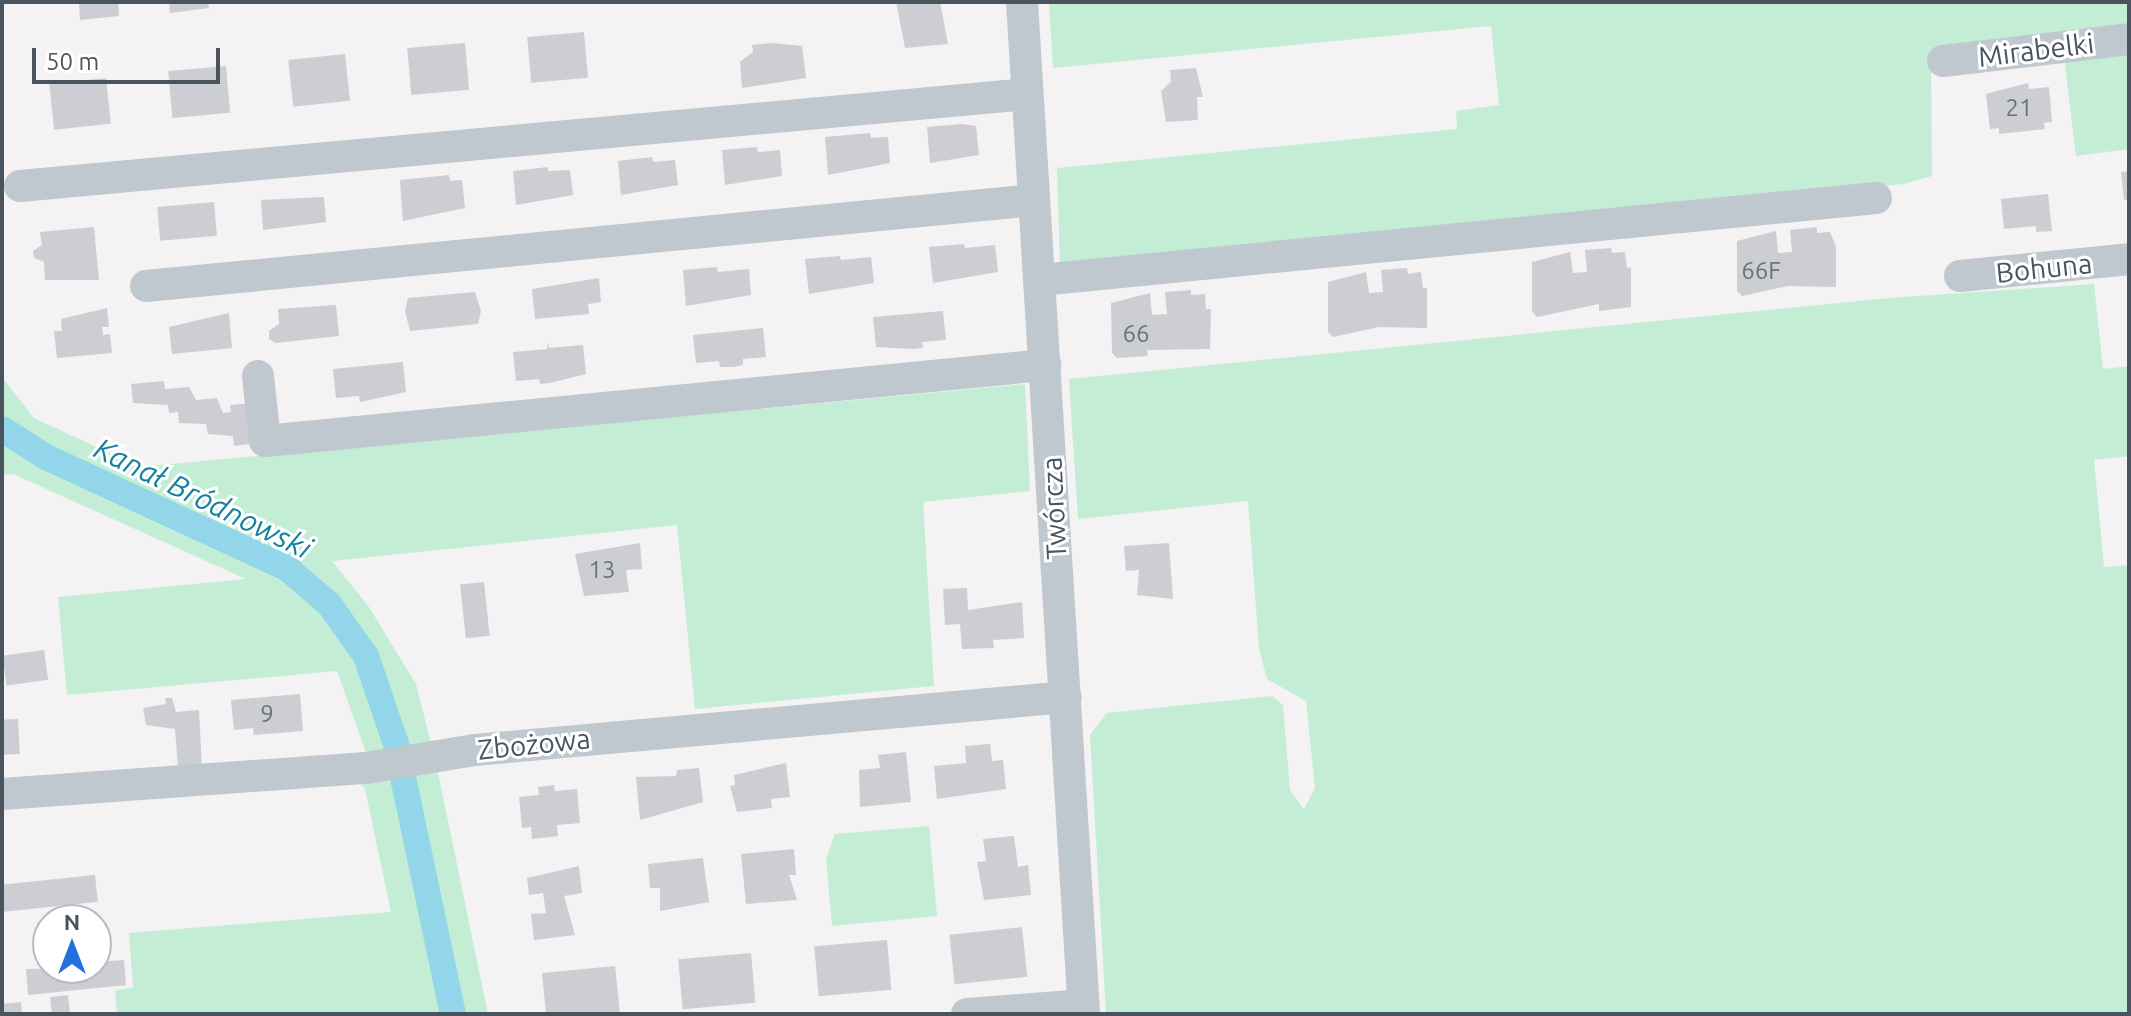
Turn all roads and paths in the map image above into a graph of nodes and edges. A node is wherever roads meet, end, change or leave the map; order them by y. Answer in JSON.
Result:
{"nodes":[{"id":1,"x":1022,"y":2,"type":"edge"},
{"id":2,"x":2129,"y":39,"type":"edge"},
{"id":3,"x":1943,"y":61,"type":"dead end"},
{"id":4,"x":1027,"y":94,"type":"junction"},
{"id":5,"x":20,"y":186,"type":"dead end"},
{"id":6,"x":1876,"y":198,"type":"dead end"},
{"id":7,"x":1034,"y":200,"type":"junction"},
{"id":8,"x":2129,"y":259,"type":"edge"},
{"id":9,"x":1960,"y":276,"type":"dead end"},
{"id":10,"x":1040,"y":280,"type":"junction"},
{"id":11,"x":146,"y":286,"type":"dead end"},
{"id":12,"x":1045,"y":365,"type":"junction"},
{"id":13,"x":258,"y":376,"type":"dead end"},
{"id":14,"x":1066,"y":697,"type":"junction"},
{"id":15,"x":2,"y":794,"type":"edge"},
{"id":16,"x":1084,"y":1010,"type":"edge"},
{"id":17,"x":967,"y":1014,"type":"edge"}],
"edges":[{"from":1,"to":4,"type":"street","name":"Twórcza"},
{"from":2,"to":3,"type":"street","name":"Mirabelki"},
{"from":4,"to":5,"type":"street"},
{"from":4,"to":7,"type":"street","name":"Twórcza"},
{"from":6,"to":10,"type":"street"},
{"from":7,"to":10,"type":"street","name":"Twórcza"},
{"from":7,"to":11,"type":"street"},
{"from":8,"to":9,"type":"street","name":"Bohuna"},
{"from":10,"to":12,"type":"street","name":"Twórcza"},
{"from":12,"to":13,"type":"street"},
{"from":12,"to":14,"type":"street","name":"Twórcza"},
{"from":14,"to":15,"type":"street","name":"Zbożowa"},
{"from":14,"to":16,"type":"street","name":"Twórcza"},
{"from":16,"to":17,"type":"street"}]}
